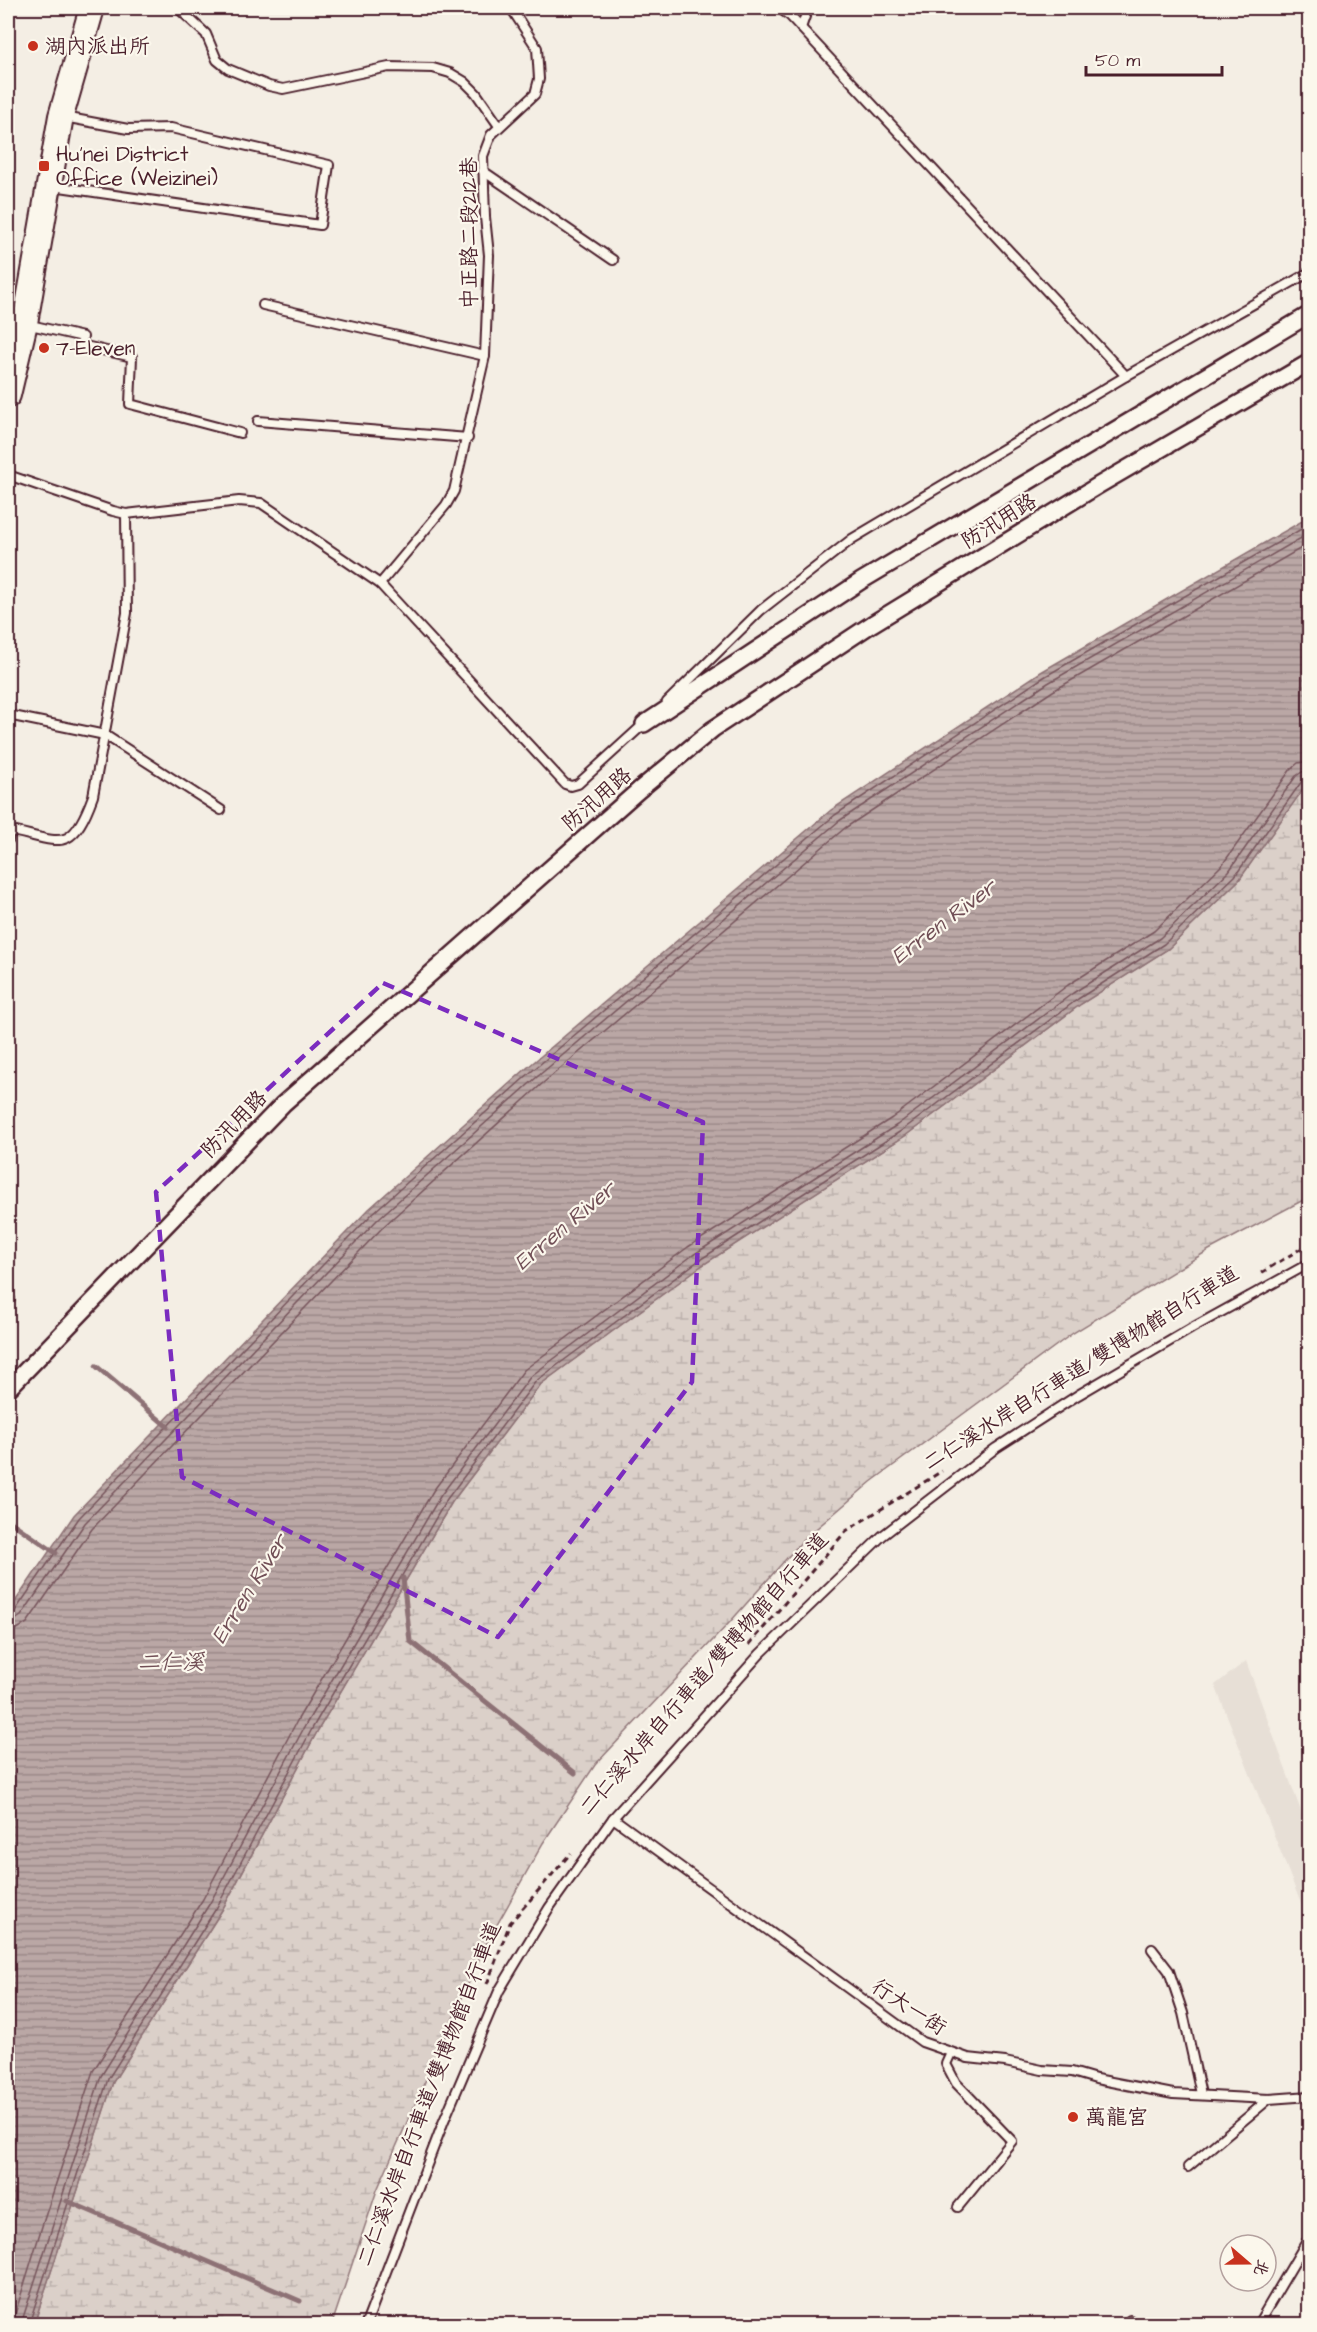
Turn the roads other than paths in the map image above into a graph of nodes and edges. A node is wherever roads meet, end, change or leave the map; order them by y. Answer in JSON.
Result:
{"nodes":[{"id":1,"x":92,"y":8,"type":"edge"},
{"id":2,"x":178,"y":8,"type":"edge"},
{"id":3,"x":511,"y":8,"type":"edge"},
{"id":4,"x":779,"y":8,"type":"edge"},
{"id":5,"x":808,"y":8,"type":"edge"},
{"id":6,"x":801,"y":28,"type":"junction"},
{"id":7,"x":61,"y":116,"type":"junction"},
{"id":8,"x":499,"y":126,"type":"junction"},
{"id":9,"x":483,"y":171,"type":"junction"},
{"id":10,"x":49,"y":185,"type":"junction"},
{"id":11,"x":613,"y":260,"type":"dead end"},
{"id":12,"x":1310,"y":272,"type":"edge"},
{"id":13,"x":263,"y":305,"type":"dead end"},
{"id":14,"x":1310,"y":314,"type":"edge"},
{"id":15,"x":20,"y":316,"type":"edge"},
{"id":16,"x":485,"y":356,"type":"junction"},
{"id":17,"x":1310,"y":362,"type":"edge"},
{"id":18,"x":1126,"y":376,"type":"junction"},
{"id":19,"x":8,"y":395,"type":"edge"},
{"id":20,"x":258,"y":421,"type":"dead end"},
{"id":21,"x":240,"y":433,"type":"dead end"},
{"id":22,"x":468,"y":438,"type":"junction"},
{"id":23,"x":8,"y":475,"type":"edge"},
{"id":24,"x":126,"y":514,"type":"junction"},
{"id":25,"x":380,"y":584,"type":"junction"},
{"id":26,"x":8,"y":715,"type":"edge"},
{"id":27,"x":644,"y":724,"type":"junction"},
{"id":28,"x":105,"y":735,"type":"junction"},
{"id":29,"x":221,"y":810,"type":"dead end"},
{"id":30,"x":9,"y":830,"type":"edge"},
{"id":31,"x":8,"y":840,"type":"edge"},
{"id":32,"x":1310,"y":1263,"type":"edge"},
{"id":33,"x":8,"y":1389,"type":"edge"},
{"id":34,"x":613,"y":1818,"type":"junction"},
{"id":35,"x":1152,"y":1949,"type":"dead end"},
{"id":36,"x":951,"y":2053,"type":"junction"},
{"id":37,"x":1201,"y":2094,"type":"junction"},
{"id":38,"x":1310,"y":2096,"type":"edge"},
{"id":39,"x":1269,"y":2099,"type":"junction"},
{"id":40,"x":1188,"y":2167,"type":"dead end"},
{"id":41,"x":958,"y":2206,"type":"dead end"},
{"id":42,"x":1310,"y":2236,"type":"edge"},
{"id":43,"x":366,"y":2325,"type":"edge"},
{"id":44,"x":1258,"y":2325,"type":"edge"}],
"edges":[{"from":1,"to":7,"type":"main road"},
{"from":2,"to":8,"type":"lane"},
{"from":3,"to":8,"type":"lane"},
{"from":4,"to":6,"type":"lane"},
{"from":5,"to":6,"type":"lane"},
{"from":6,"to":18,"type":"lane"},
{"from":7,"to":10,"type":"main road"},
{"from":7,"to":10,"type":"lane"},
{"from":8,"to":9,"type":"lane","name":"中正路二段212巷"},
{"from":9,"to":11,"type":"lane"},
{"from":9,"to":16,"type":"lane","name":"中正路二段212巷"},
{"from":10,"to":15,"type":"main road"},
{"from":12,"to":18,"type":"lane"},
{"from":13,"to":16,"type":"lane"},
{"from":14,"to":27,"type":"street"},
{"from":15,"to":19,"type":"main road"},
{"from":15,"to":21,"type":"lane"},
{"from":16,"to":22,"type":"lane","name":"中正路二段212巷"},
{"from":17,"to":33,"type":"street","name":"防汛用路"},
{"from":18,"to":27,"type":"lane"},
{"from":20,"to":22,"type":"lane"},
{"from":22,"to":25,"type":"lane","name":"中正路二段212巷"},
{"from":23,"to":24,"type":"lane"},
{"from":24,"to":25,"type":"lane"},
{"from":24,"to":28,"type":"lane"},
{"from":25,"to":27,"type":"lane"},
{"from":26,"to":28,"type":"lane"},
{"from":28,"to":29,"type":"lane"},
{"from":28,"to":30,"type":"lane"},
{"from":30,"to":31,"type":"lane"},
{"from":32,"to":34,"type":"lane"},
{"from":34,"to":36,"type":"lane","name":"行大一街"},
{"from":34,"to":43,"type":"lane"},
{"from":35,"to":37,"type":"lane"},
{"from":36,"to":37,"type":"lane","name":"行大一街"},
{"from":36,"to":41,"type":"lane"},
{"from":37,"to":39,"type":"lane","name":"行大一街"},
{"from":38,"to":39,"type":"lane","name":"行大一街"},
{"from":39,"to":40,"type":"lane"},
{"from":42,"to":44,"type":"lane"}]}
